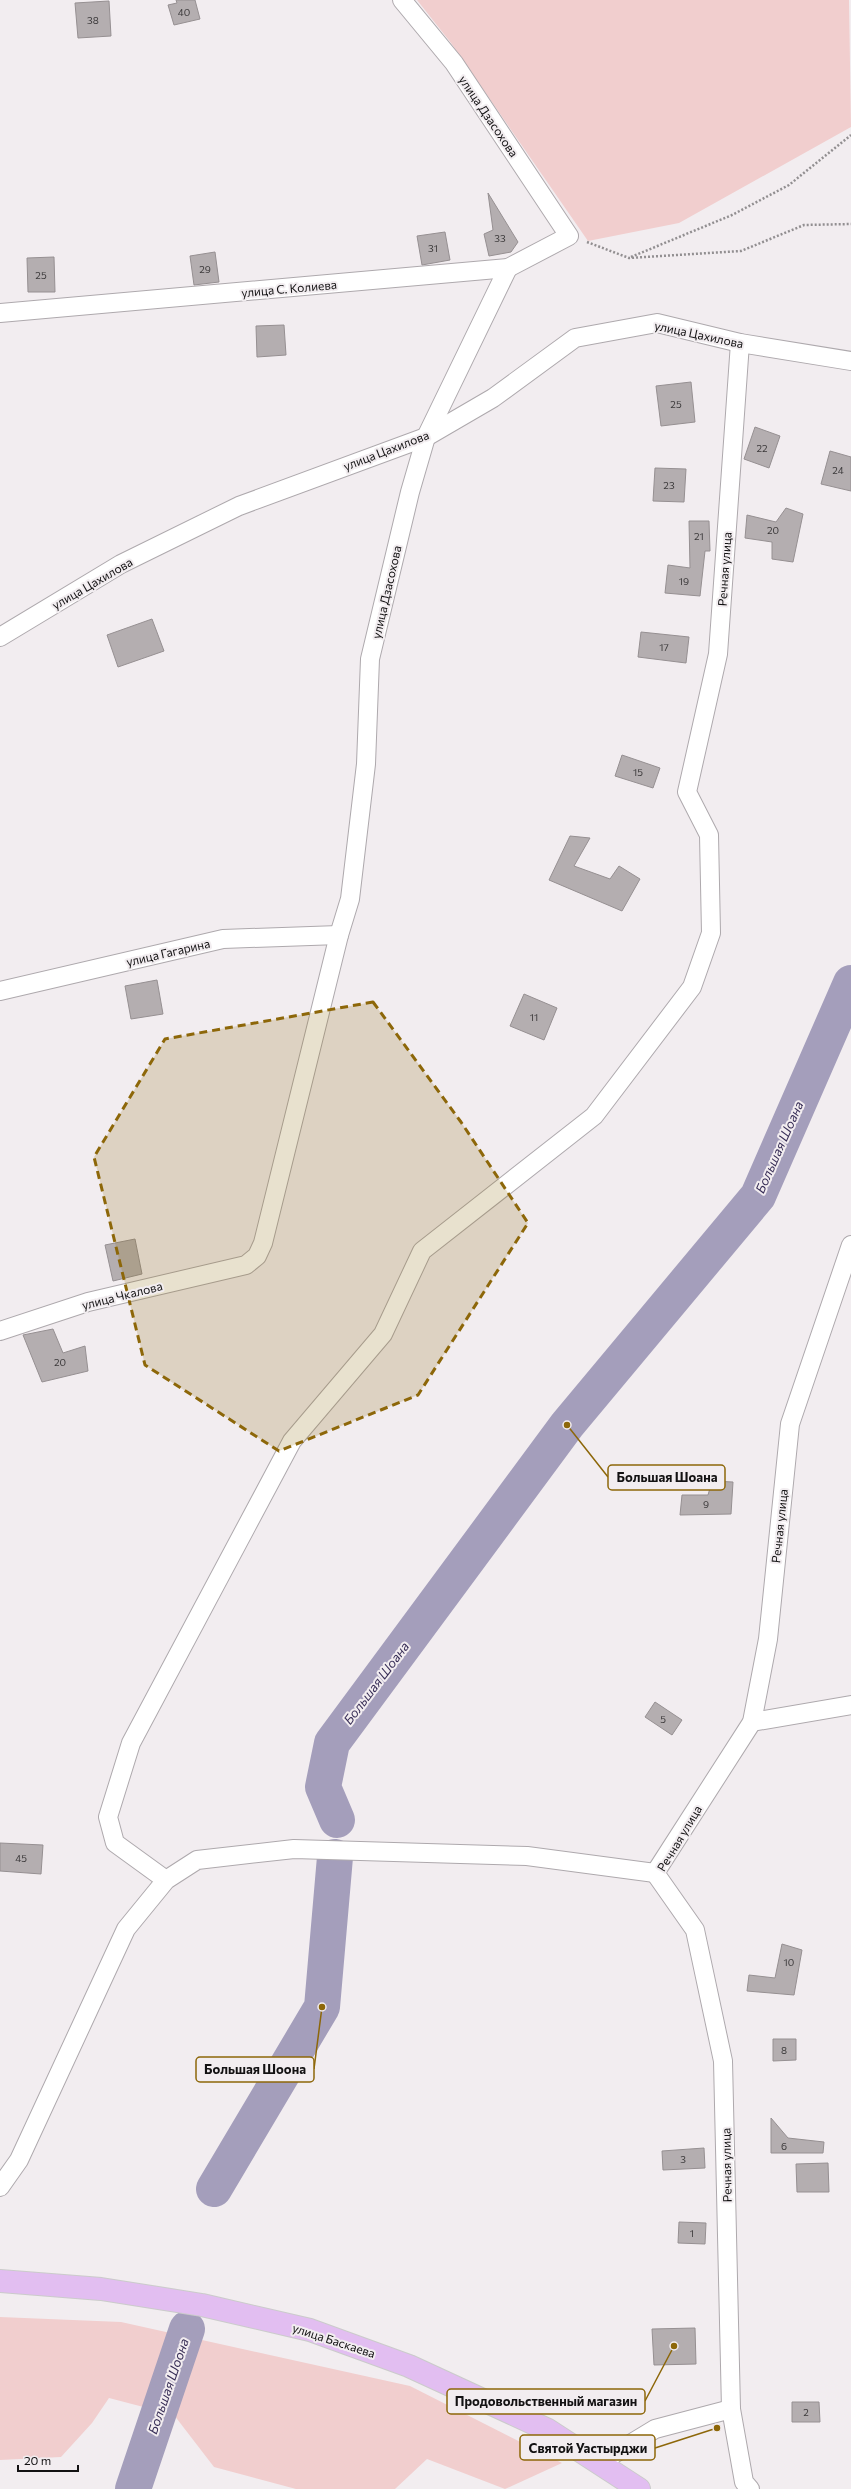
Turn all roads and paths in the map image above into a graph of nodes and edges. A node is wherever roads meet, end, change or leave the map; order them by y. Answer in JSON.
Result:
{"nodes":[{"id":1,"x":402,"y":0,"type":"edge"},
{"id":2,"x":851,"y":135,"type":"edge"},
{"id":3,"x":851,"y":224,"type":"edge"},
{"id":4,"x":569,"y":236,"type":"junction"},
{"id":5,"x":629,"y":258,"type":"junction"},
{"id":6,"x":508,"y":268,"type":"junction"},
{"id":7,"x":0,"y":313,"type":"edge"},
{"id":8,"x":740,"y":343,"type":"junction"},
{"id":9,"x":851,"y":361,"type":"edge"},
{"id":10,"x":426,"y":437,"type":"junction"},
{"id":11,"x":0,"y":637,"type":"edge"},
{"id":12,"x":339,"y":935,"type":"junction"},
{"id":13,"x":0,"y":991,"type":"edge"},
{"id":14,"x":851,"y":1245,"type":"edge"},
{"id":15,"x":246,"y":1265,"type":"joint"},
{"id":16,"x":0,"y":1331,"type":"edge"},
{"id":17,"x":851,"y":1705,"type":"edge"},
{"id":18,"x":752,"y":1722,"type":"junction"},
{"id":19,"x":655,"y":1873,"type":"junction"},
{"id":20,"x":166,"y":1880,"type":"junction"},
{"id":21,"x":0,"y":2188,"type":"edge"},
{"id":22,"x":0,"y":2281,"type":"edge"},
{"id":23,"x":731,"y":2409,"type":"junction"},
{"id":24,"x":599,"y":2463,"type":"junction"},
{"id":25,"x":639,"y":2489,"type":"edge"},
{"id":26,"x":750,"y":2489,"type":"edge"}],
"edges":[{"from":1,"to":4,"type":"street","name":"улица Дзасохова"},
{"from":2,"to":5,"type":"path"},
{"from":3,"to":5,"type":"path"},
{"from":4,"to":5,"type":"path"},
{"from":4,"to":6,"type":"street","name":"улица С. Колиева"},
{"from":6,"to":7,"type":"street","name":"улица С. Колиева"},
{"from":6,"to":10,"type":"street","name":"улица Дзасохова"},
{"from":8,"to":9,"type":"street","name":"улица Цахилова"},
{"from":8,"to":10,"type":"street","name":"улица Цахилова"},
{"from":8,"to":20,"type":"street","name":"Речная улица"},
{"from":10,"to":11,"type":"street","name":"улица Цахилова"},
{"from":10,"to":12,"type":"street","name":"улица Дзасохова"},
{"from":12,"to":13,"type":"street","name":"улица Гагарина"},
{"from":12,"to":15,"type":"street","name":"улица Дзасохова"},
{"from":14,"to":18,"type":"street","name":"Речная улица"},
{"from":15,"to":16,"type":"street","name":"улица Чкалова"},
{"from":17,"to":18,"type":"street"},
{"from":18,"to":19,"type":"street","name":"Речная улица"},
{"from":19,"to":20,"type":"street"},
{"from":19,"to":23,"type":"street","name":"Речная улица"},
{"from":20,"to":21,"type":"street"},
{"from":22,"to":24,"type":"main road","name":"улица Баскаева"},
{"from":23,"to":24,"type":"street"},
{"from":23,"to":26,"type":"street","name":"Речная улица"},
{"from":24,"to":25,"type":"main road","name":"улица Баскаева"}]}
